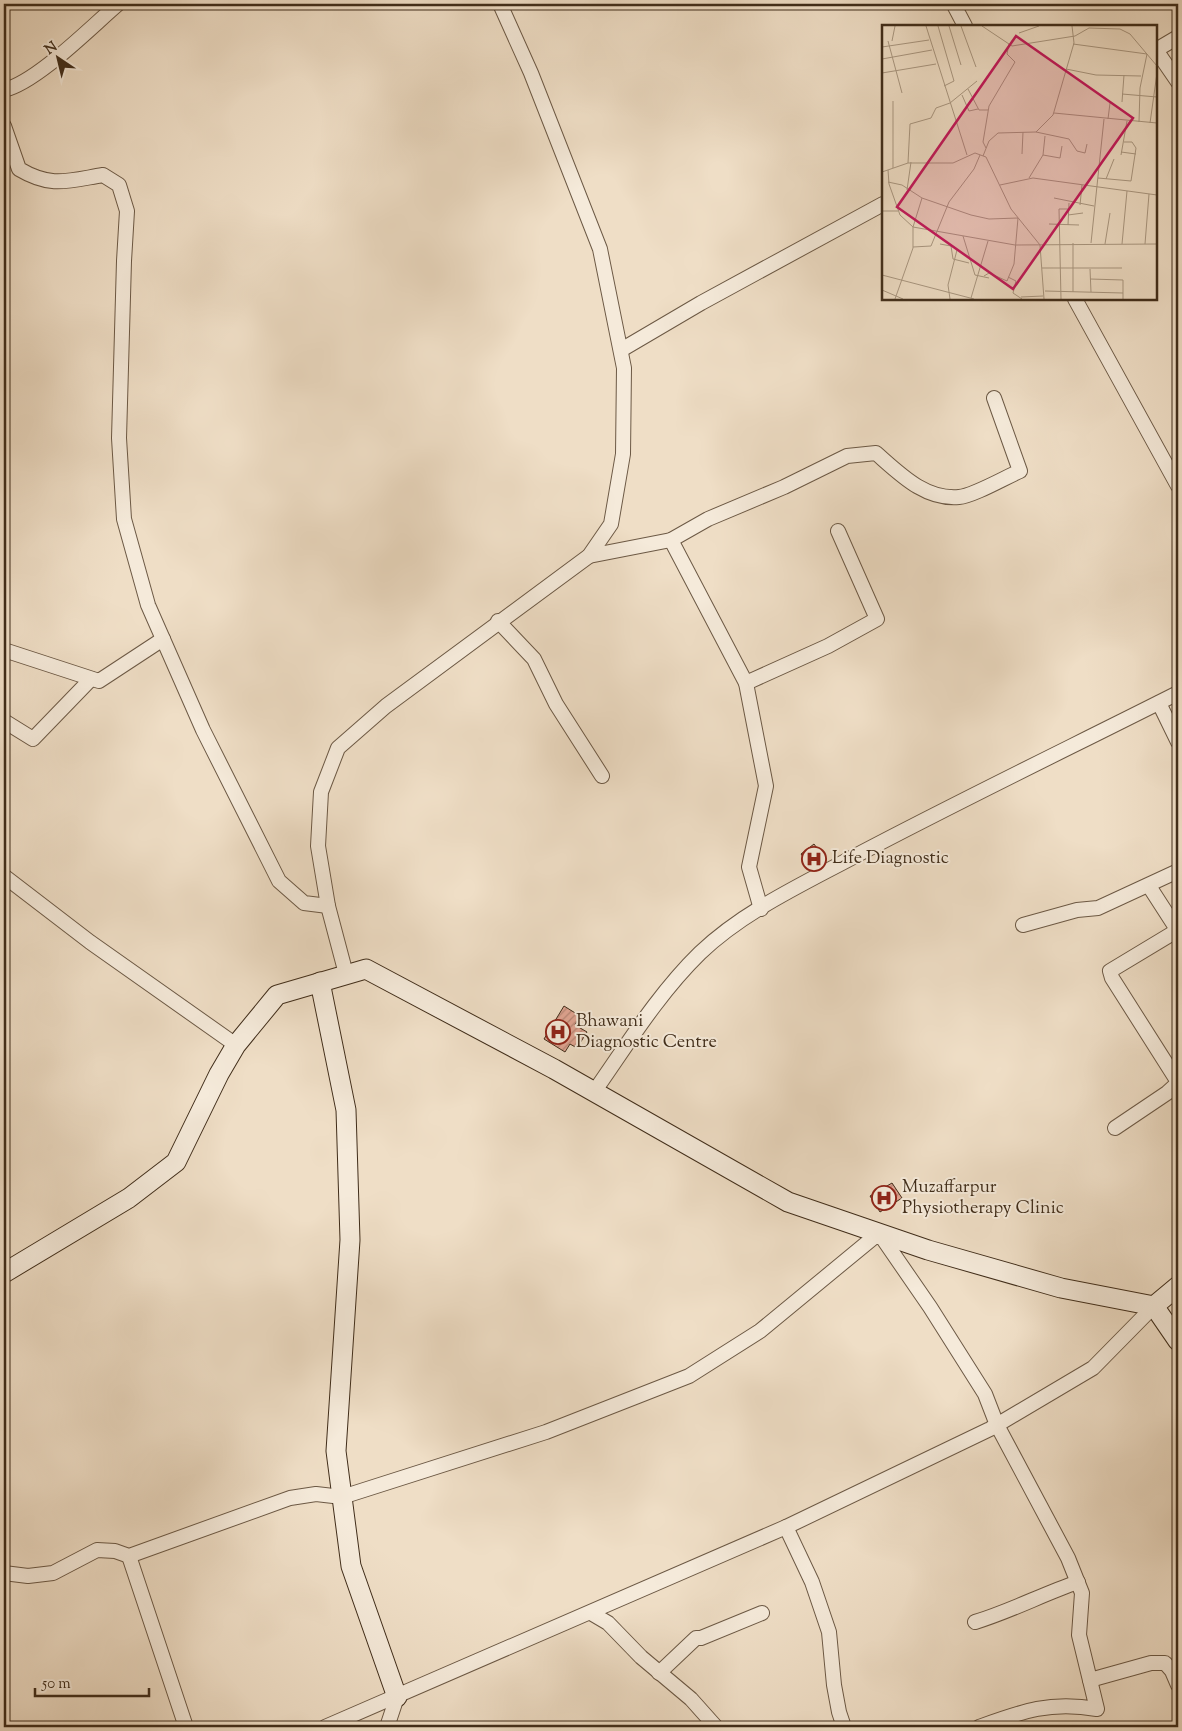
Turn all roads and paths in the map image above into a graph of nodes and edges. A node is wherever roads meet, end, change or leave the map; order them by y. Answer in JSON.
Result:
{"nodes":[{"id":1,"x":500,"y":4,"type":"edge"},
{"id":2,"x":113,"y":5,"type":"edge"},
{"id":3,"x":955,"y":7,"type":"dead end"},
{"id":4,"x":964,"y":25,"type":"edge"},
{"id":5,"x":1178,"y":37,"type":"edge"},
{"id":6,"x":1157,"y":49,"type":"edge"},
{"id":7,"x":1157,"y":51,"type":"edge"},
{"id":8,"x":1178,"y":82,"type":"edge"},
{"id":9,"x":4,"y":90,"type":"edge"},
{"id":10,"x":4,"y":126,"type":"edge"},
{"id":11,"x":882,"y":205,"type":"edge"},
{"id":12,"x":1076,"y":300,"type":"edge"},
{"id":13,"x":621,"y":350,"type":"junction"},
{"id":14,"x":994,"y":398,"type":"dead end"},
{"id":15,"x":1178,"y":486,"type":"edge"},
{"id":16,"x":838,"y":531,"type":"dead end"},
{"id":17,"x":671,"y":540,"type":"junction"},
{"id":18,"x":589,"y":556,"type":"junction"},
{"id":19,"x":498,"y":622,"type":"junction"},
{"id":20,"x":163,"y":639,"type":"junction"},
{"id":21,"x":4,"y":650,"type":"edge"},
{"id":22,"x":91,"y":678,"type":"junction"},
{"id":23,"x":746,"y":683,"type":"junction"},
{"id":24,"x":1178,"y":693,"type":"edge"},
{"id":25,"x":1159,"y":703,"type":"junction"},
{"id":26,"x":4,"y":721,"type":"edge"},
{"id":27,"x":1178,"y":742,"type":"edge"},
{"id":28,"x":602,"y":776,"type":"dead end"},
{"id":29,"x":1178,"y":871,"type":"edge"},
{"id":30,"x":4,"y":876,"type":"edge"},
{"id":31,"x":1149,"y":886,"type":"junction"},
{"id":32,"x":328,"y":906,"type":"junction"},
{"id":33,"x":761,"y":909,"type":"junction"},
{"id":34,"x":1023,"y":925,"type":"dead end"},
{"id":35,"x":1178,"y":930,"type":"edge"},
{"id":36,"x":346,"y":974,"type":"junction"},
{"id":37,"x":320,"y":982,"type":"junction"},
{"id":38,"x":236,"y":1045,"type":"junction"},
{"id":39,"x":1178,"y":1082,"type":"edge"},
{"id":40,"x":594,"y":1092,"type":"junction"},
{"id":41,"x":1115,"y":1128,"type":"dead end"},
{"id":42,"x":879,"y":1233,"type":"junction"},
{"id":43,"x":4,"y":1274,"type":"edge"},
{"id":44,"x":1178,"y":1286,"type":"edge"},
{"id":45,"x":1154,"y":1306,"type":"junction"},
{"id":46,"x":1178,"y":1341,"type":"edge"},
{"id":47,"x":997,"y":1425,"type":"junction"},
{"id":48,"x":342,"y":1497,"type":"junction"},
{"id":49,"x":786,"y":1527,"type":"junction"},
{"id":50,"x":129,"y":1556,"type":"junction"},
{"id":51,"x":4,"y":1573,"type":"edge"},
{"id":52,"x":1078,"y":1582,"type":"junction"},
{"id":53,"x":591,"y":1612,"type":"junction"},
{"id":54,"x":762,"y":1613,"type":"dead end"},
{"id":55,"x":975,"y":1622,"type":"dead end"},
{"id":56,"x":659,"y":1673,"type":"junction"},
{"id":57,"x":1090,"y":1680,"type":"junction"},
{"id":58,"x":1178,"y":1685,"type":"edge"},
{"id":59,"x":397,"y":1697,"type":"junction"},
{"id":60,"x":186,"y":1727,"type":"edge"},
{"id":61,"x":326,"y":1727,"type":"edge"},
{"id":62,"x":387,"y":1727,"type":"edge"},
{"id":63,"x":716,"y":1727,"type":"edge"},
{"id":64,"x":844,"y":1727,"type":"edge"},
{"id":65,"x":979,"y":1727,"type":"edge"}],
"edges":[{"from":1,"to":13,"type":"street"},
{"from":2,"to":9,"type":"street"},
{"from":3,"to":4,"type":"street"},
{"from":5,"to":6,"type":"street"},
{"from":7,"to":8,"type":"street"},
{"from":10,"to":20,"type":"street"},
{"from":11,"to":13,"type":"street"},
{"from":12,"to":15,"type":"street"},
{"from":13,"to":18,"type":"street"},
{"from":14,"to":17,"type":"street"},
{"from":16,"to":23,"type":"street"},
{"from":17,"to":18,"type":"street"},
{"from":17,"to":23,"type":"street"},
{"from":18,"to":19,"type":"street"},
{"from":19,"to":28,"type":"street"},
{"from":19,"to":32,"type":"street"},
{"from":20,"to":22,"type":"street"},
{"from":20,"to":32,"type":"street"},
{"from":21,"to":22,"type":"street"},
{"from":22,"to":26,"type":"street"},
{"from":23,"to":33,"type":"street"},
{"from":24,"to":25,"type":"street"},
{"from":25,"to":27,"type":"street"},
{"from":25,"to":33,"type":"street"},
{"from":29,"to":31,"type":"street"},
{"from":30,"to":38,"type":"street"},
{"from":31,"to":34,"type":"street"},
{"from":31,"to":35,"type":"street"},
{"from":32,"to":36,"type":"street"},
{"from":33,"to":40,"type":"street"},
{"from":35,"to":39,"type":"street"},
{"from":36,"to":37,"type":"main road"},
{"from":36,"to":40,"type":"main road"},
{"from":37,"to":38,"type":"main road"},
{"from":37,"to":48,"type":"main road"},
{"from":38,"to":43,"type":"main road"},
{"from":39,"to":41,"type":"street"},
{"from":40,"to":42,"type":"main road"},
{"from":42,"to":45,"type":"main road"},
{"from":42,"to":47,"type":"street"},
{"from":42,"to":48,"type":"street"},
{"from":44,"to":45,"type":"main road"},
{"from":45,"to":46,"type":"main road"},
{"from":45,"to":47,"type":"street"},
{"from":47,"to":49,"type":"street"},
{"from":47,"to":52,"type":"street"},
{"from":48,"to":50,"type":"street"},
{"from":48,"to":59,"type":"main road"},
{"from":49,"to":53,"type":"street"},
{"from":49,"to":64,"type":"street"},
{"from":50,"to":51,"type":"street"},
{"from":50,"to":60,"type":"street"},
{"from":52,"to":55,"type":"street"},
{"from":52,"to":57,"type":"street"},
{"from":53,"to":56,"type":"street"},
{"from":53,"to":59,"type":"street"},
{"from":54,"to":56,"type":"street"},
{"from":56,"to":63,"type":"street"},
{"from":57,"to":58,"type":"street"},
{"from":57,"to":65,"type":"street"},
{"from":59,"to":61,"type":"street"},
{"from":59,"to":62,"type":"street"}]}
